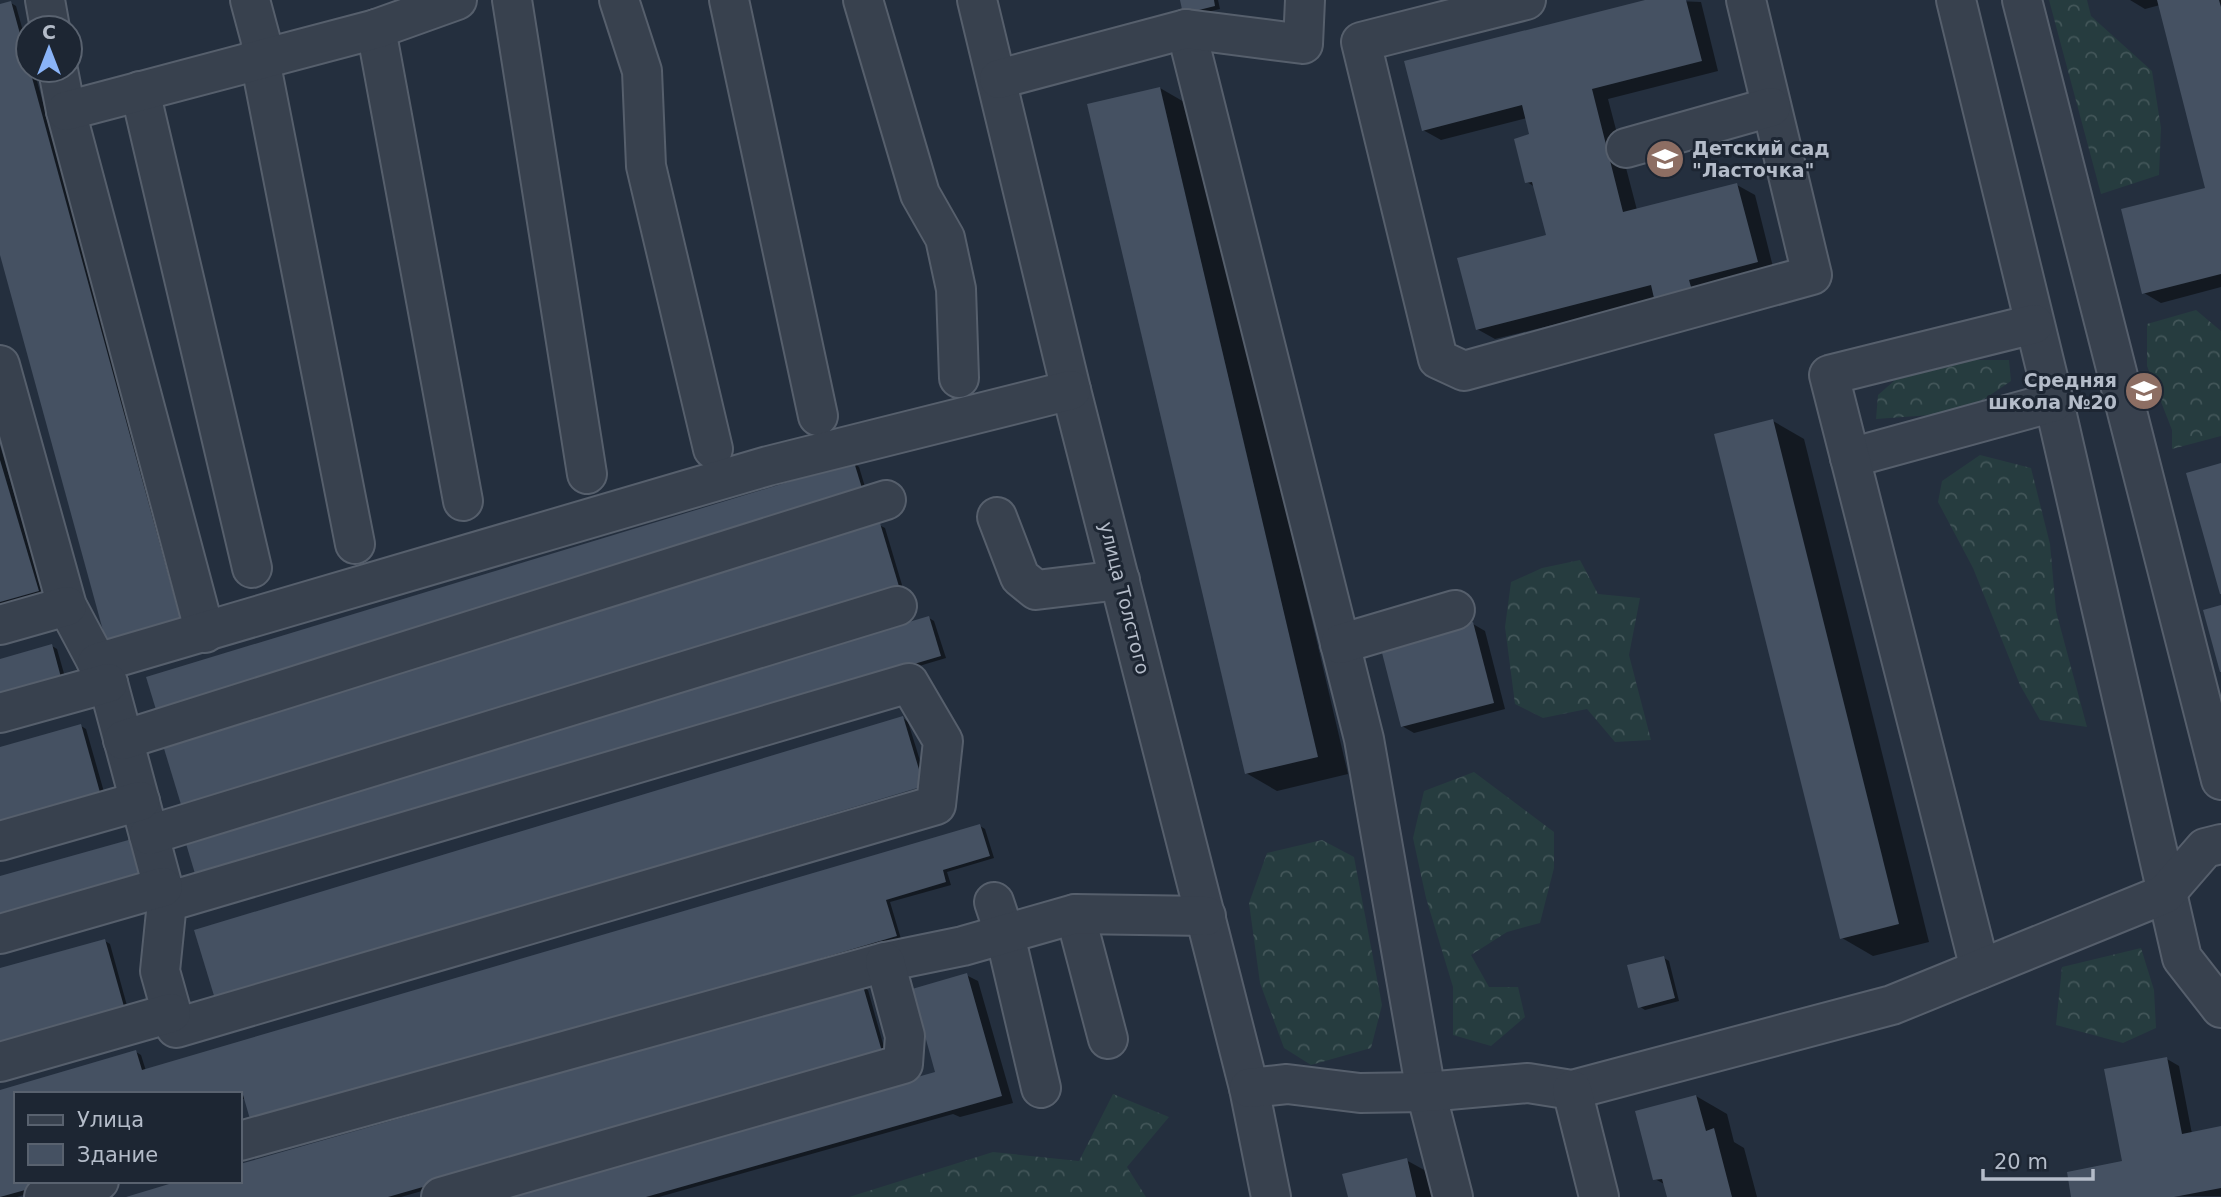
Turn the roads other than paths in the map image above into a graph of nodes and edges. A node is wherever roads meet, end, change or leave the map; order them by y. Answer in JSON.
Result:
{"nodes":[{"id":1,"x":250,"y":0,"type":"edge"},
{"id":2,"x":457,"y":0,"type":"edge"},
{"id":3,"x":512,"y":0,"type":"edge"},
{"id":4,"x":619,"y":0,"type":"edge"},
{"id":5,"x":729,"y":0,"type":"edge"},
{"id":6,"x":863,"y":0,"type":"edge"},
{"id":7,"x":977,"y":0,"type":"edge"},
{"id":8,"x":1305,"y":0,"type":"edge"},
{"id":9,"x":1526,"y":0,"type":"edge"},
{"id":10,"x":1746,"y":0,"type":"edge"},
{"id":11,"x":1956,"y":0,"type":"edge"},
{"id":12,"x":2022,"y":0,"type":"edge"},
{"id":13,"x":376,"y":29,"type":"junction"},
{"id":14,"x":1186,"y":29,"type":"junction"},
{"id":15,"x":260,"y":60,"type":"junction"},
{"id":16,"x":999,"y":79,"type":"junction"},
{"id":17,"x":61,"y":84,"type":"edge"},
{"id":18,"x":140,"y":92,"type":"junction"},
{"id":19,"x":1771,"y":107,"type":"junction"},
{"id":20,"x":66,"y":111,"type":"junction"},
{"id":21,"x":1626,"y":148,"type":"dead end"},
{"id":22,"x":2034,"y":324,"type":"junction"},
{"id":23,"x":0,"y":365,"type":"edge"},
{"id":24,"x":959,"y":378,"type":"dead end"},
{"id":25,"x":1071,"y":390,"type":"junction"},
{"id":26,"x":2054,"y":401,"type":"junction"},
{"id":27,"x":818,"y":416,"type":"dead end"},
{"id":28,"x":712,"y":449,"type":"dead end"},
{"id":29,"x":1850,"y":458,"type":"junction"},
{"id":30,"x":587,"y":474,"type":"dead end"},
{"id":31,"x":886,"y":500,"type":"dead end"},
{"id":32,"x":463,"y":501,"type":"dead end"},
{"id":33,"x":997,"y":517,"type":"dead end"},
{"id":34,"x":355,"y":544,"type":"dead end"},
{"id":35,"x":252,"y":568,"type":"dead end"},
{"id":36,"x":1120,"y":580,"type":"junction"},
{"id":37,"x":67,"y":606,"type":"junction"},
{"id":38,"x":897,"y":606,"type":"dead end"},
{"id":39,"x":1455,"y":610,"type":"dead end"},
{"id":40,"x":0,"y":625,"type":"edge"},
{"id":41,"x":205,"y":633,"type":"junction"},
{"id":42,"x":1340,"y":644,"type":"junction"},
{"id":43,"x":102,"y":673,"type":"junction"},
{"id":44,"x":0,"y":713,"type":"edge"},
{"id":45,"x":123,"y":740,"type":"junction"},
{"id":46,"x":2220,"y":771,"type":"edge"},
{"id":47,"x":144,"y":818,"type":"junction"},
{"id":48,"x":0,"y":841,"type":"edge"},
{"id":49,"x":2221,"y":844,"type":"edge"},
{"id":50,"x":165,"y":894,"type":"junction"},
{"id":51,"x":2165,"y":894,"type":"junction"},
{"id":52,"x":1075,"y":914,"type":"junction"},
{"id":53,"x":1206,"y":916,"type":"junction"},
{"id":54,"x":1000,"y":918,"type":"junction"},
{"id":55,"x":0,"y":933,"type":"edge"},
{"id":56,"x":885,"y":962,"type":"junction"},
{"id":57,"x":1980,"y":969,"type":"junction"},
{"id":58,"x":2221,"y":1008,"type":"edge"},
{"id":59,"x":171,"y":1013,"type":"junction"},
{"id":60,"x":1108,"y":1040,"type":"dead end"},
{"id":61,"x":0,"y":1062,"type":"edge"},
{"id":62,"x":1041,"y":1088,"type":"dead end"},
{"id":63,"x":1249,"y":1088,"type":"junction"},
{"id":64,"x":1572,"y":1090,"type":"junction"},
{"id":65,"x":1426,"y":1091,"type":"junction"},
{"id":66,"x":242,"y":1140,"type":"edge"},
{"id":67,"x":92,"y":1183,"type":"edge"},
{"id":68,"x":44,"y":1197,"type":"edge"},
{"id":69,"x":441,"y":1197,"type":"edge"},
{"id":70,"x":1271,"y":1197,"type":"edge"},
{"id":71,"x":1453,"y":1197,"type":"edge"},
{"id":72,"x":1599,"y":1197,"type":"edge"}],
"edges":[{"from":1,"to":15,"type":"street"},
{"from":2,"to":13,"type":"street"},
{"from":3,"to":30,"type":"street"},
{"from":4,"to":28,"type":"street"},
{"from":5,"to":27,"type":"street"},
{"from":6,"to":24,"type":"street"},
{"from":7,"to":16,"type":"street","name":"улица Толстого"},
{"from":8,"to":14,"type":"street"},
{"from":9,"to":19,"type":"street"},
{"from":10,"to":19,"type":"street"},
{"from":11,"to":22,"type":"street"},
{"from":12,"to":46,"type":"street"},
{"from":13,"to":15,"type":"street"},
{"from":13,"to":32,"type":"street"},
{"from":14,"to":16,"type":"street"},
{"from":14,"to":42,"type":"street"},
{"from":15,"to":18,"type":"street"},
{"from":15,"to":34,"type":"street"},
{"from":16,"to":25,"type":"street","name":"улица Толстого"},
{"from":17,"to":20,"type":"street"},
{"from":18,"to":20,"type":"street"},
{"from":18,"to":35,"type":"street"},
{"from":19,"to":21,"type":"street"},
{"from":20,"to":41,"type":"street"},
{"from":22,"to":26,"type":"street"},
{"from":22,"to":29,"type":"street"},
{"from":23,"to":37,"type":"street"},
{"from":25,"to":36,"type":"street","name":"улица Толстого"},
{"from":25,"to":41,"type":"street"},
{"from":26,"to":29,"type":"street"},
{"from":26,"to":51,"type":"street"},
{"from":29,"to":57,"type":"street"},
{"from":31,"to":45,"type":"street"},
{"from":33,"to":36,"type":"street"},
{"from":36,"to":53,"type":"street","name":"улица Толстого"},
{"from":37,"to":40,"type":"street"},
{"from":37,"to":43,"type":"street"},
{"from":38,"to":47,"type":"street"},
{"from":39,"to":42,"type":"street"},
{"from":41,"to":43,"type":"street"},
{"from":42,"to":65,"type":"street"},
{"from":43,"to":44,"type":"street"},
{"from":43,"to":45,"type":"street"},
{"from":45,"to":47,"type":"street"},
{"from":47,"to":48,"type":"street"},
{"from":47,"to":50,"type":"street"},
{"from":49,"to":51,"type":"street"},
{"from":50,"to":55,"type":"street"},
{"from":50,"to":59,"type":"street"},
{"from":50,"to":59,"type":"street"},
{"from":51,"to":57,"type":"street"},
{"from":51,"to":58,"type":"street"},
{"from":52,"to":53,"type":"street"},
{"from":52,"to":54,"type":"street"},
{"from":52,"to":60,"type":"street"},
{"from":53,"to":63,"type":"street","name":"улица Толстого"},
{"from":54,"to":56,"type":"street"},
{"from":54,"to":62,"type":"street"},
{"from":56,"to":66,"type":"street"},
{"from":56,"to":69,"type":"street"},
{"from":57,"to":64,"type":"street"},
{"from":59,"to":61,"type":"street"},
{"from":63,"to":65,"type":"street"},
{"from":63,"to":70,"type":"street","name":"улица Толстого"},
{"from":64,"to":65,"type":"street"},
{"from":64,"to":72,"type":"street"},
{"from":65,"to":71,"type":"street"},
{"from":67,"to":68,"type":"street"}]}
